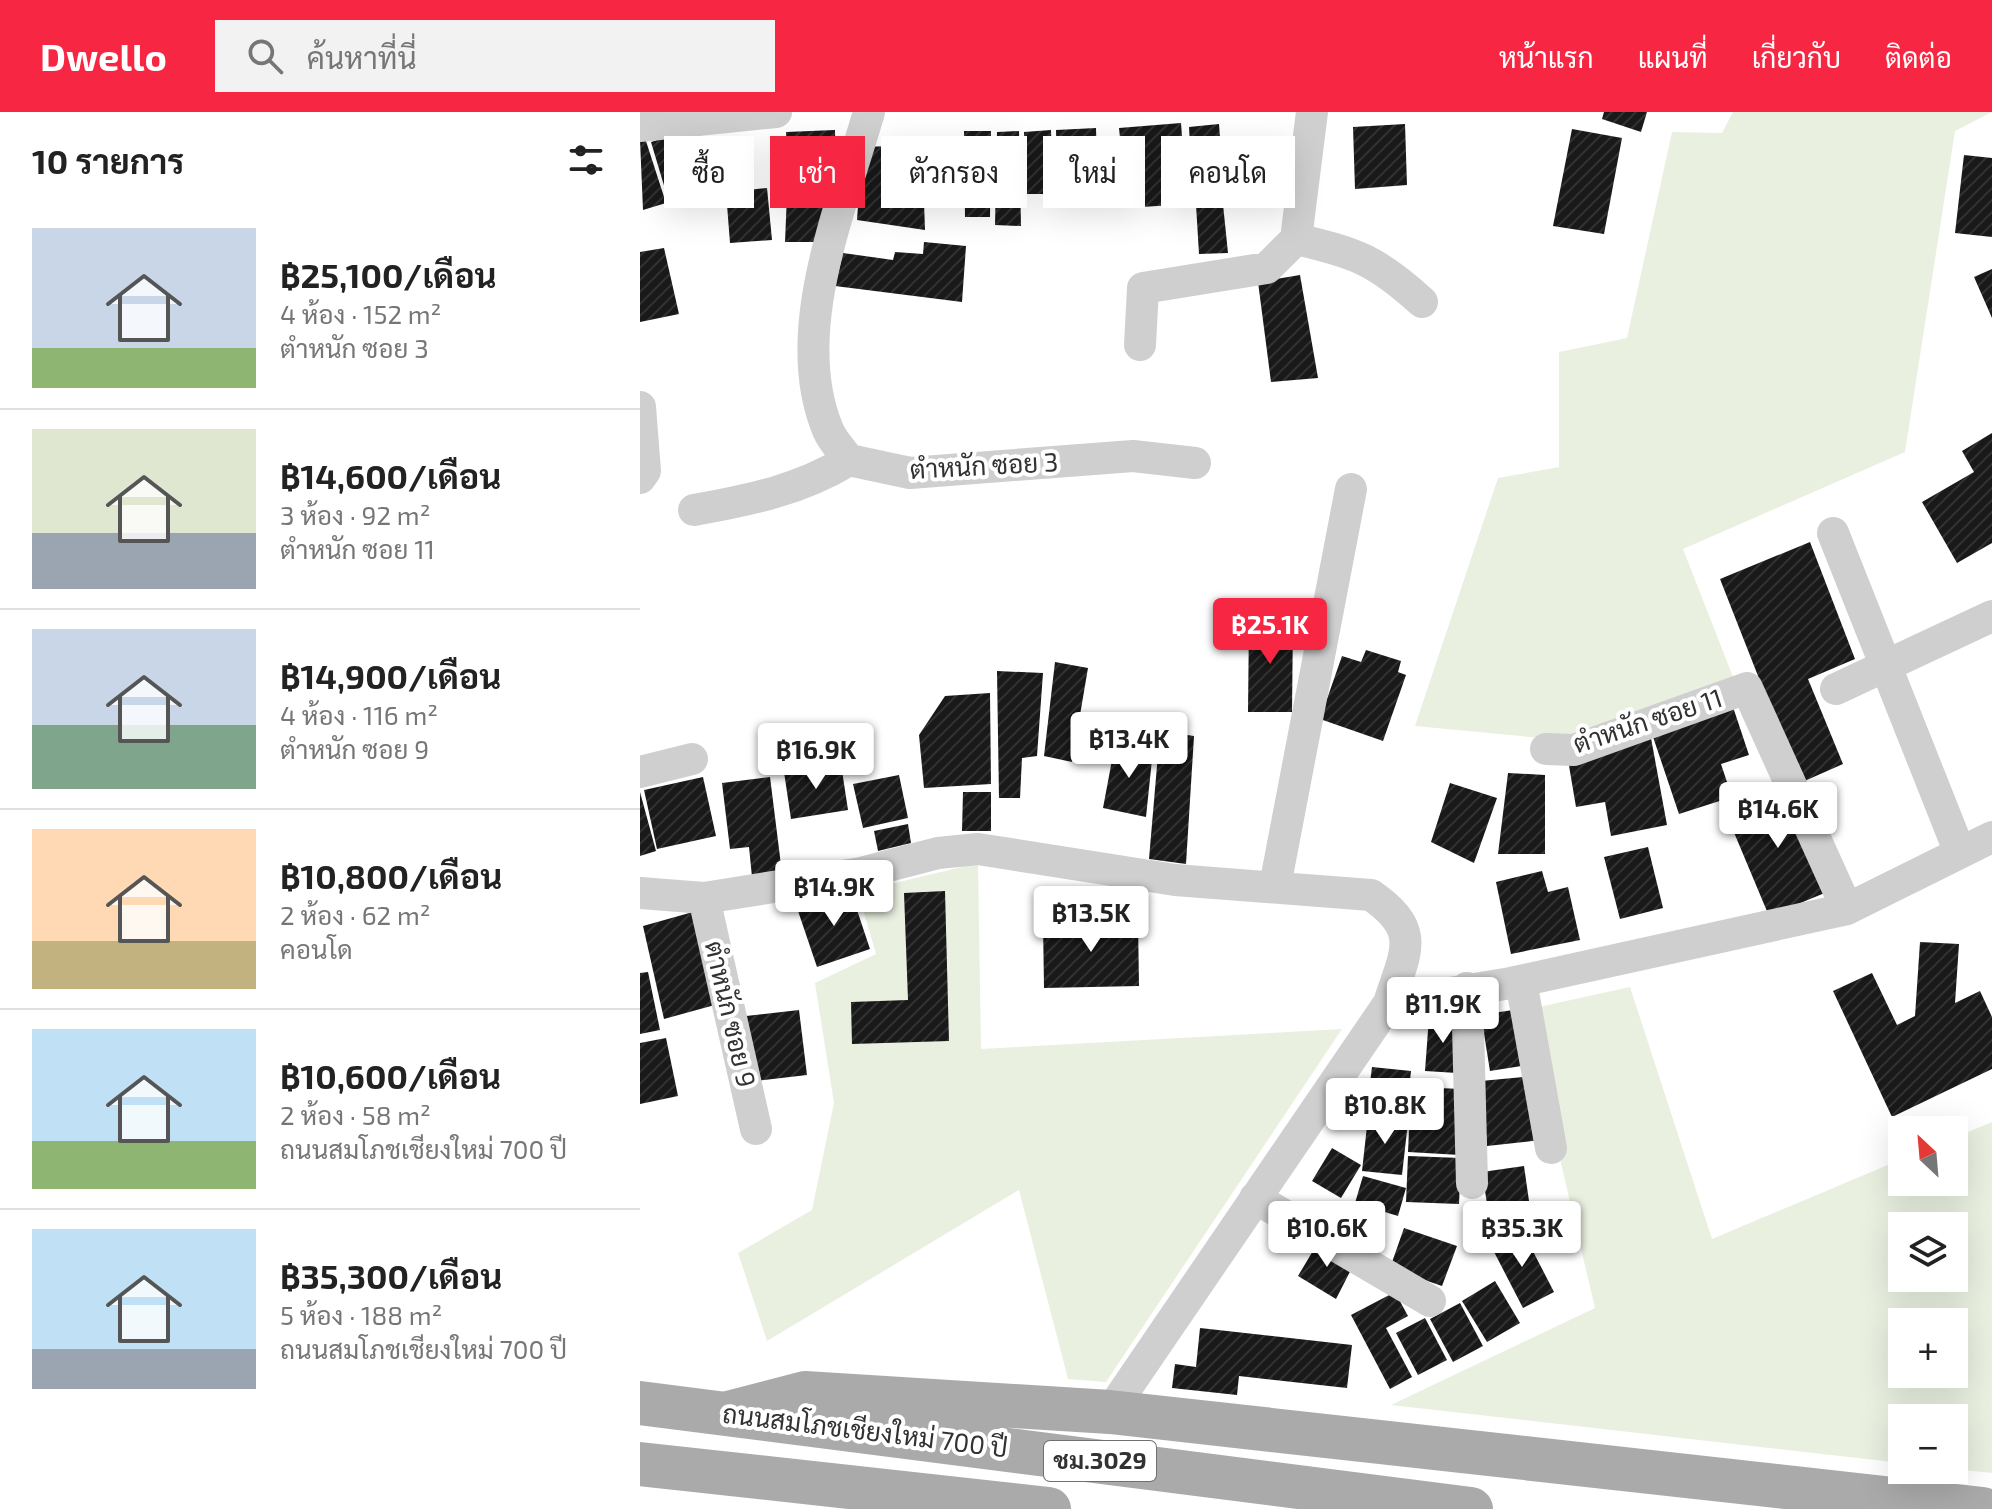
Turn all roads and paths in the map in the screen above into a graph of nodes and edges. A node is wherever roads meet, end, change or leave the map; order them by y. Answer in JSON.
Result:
{"nodes":[{"id":1,"x":776,"y":112,"type":"edge"},
{"id":2,"x":869,"y":112,"type":"edge"},
{"id":3,"x":1312,"y":112,"type":"edge"},
{"id":4,"x":640,"y":126,"type":"edge"},
{"id":5,"x":1296,"y":239,"type":"junction"},
{"id":6,"x":1422,"y":302,"type":"dead end"},
{"id":7,"x":1140,"y":345,"type":"dead end"},
{"id":8,"x":640,"y":407,"type":"edge"},
{"id":9,"x":849,"y":460,"type":"junction"},
{"id":10,"x":1195,"y":463,"type":"dead end"},
{"id":11,"x":640,"y":478,"type":"edge"},
{"id":12,"x":1351,"y":489,"type":"dead end"},
{"id":13,"x":694,"y":510,"type":"dead end"},
{"id":14,"x":1833,"y":533,"type":"dead end"},
{"id":15,"x":1992,"y":616,"type":"edge"},
{"id":16,"x":1887,"y":666,"type":"junction"},
{"id":17,"x":1836,"y":689,"type":"dead end"},
{"id":18,"x":1546,"y":749,"type":"dead end"},
{"id":19,"x":692,"y":759,"type":"dead end"},
{"id":20,"x":640,"y":772,"type":"edge"},
{"id":21,"x":1992,"y":837,"type":"edge"},
{"id":22,"x":1960,"y":853,"type":"junction"},
{"id":23,"x":1275,"y":886,"type":"junction"},
{"id":24,"x":640,"y":893,"type":"edge"},
{"id":25,"x":704,"y":898,"type":"junction"},
{"id":26,"x":1847,"y":909,"type":"junction"},
{"id":27,"x":1521,"y":981,"type":"junction"},
{"id":28,"x":1467,"y":988,"type":"junction"},
{"id":29,"x":1389,"y":1003,"type":"junction"},
{"id":30,"x":756,"y":1129,"type":"dead end"},
{"id":31,"x":1551,"y":1148,"type":"dead end"},
{"id":32,"x":1472,"y":1183,"type":"dead end"},
{"id":33,"x":1255,"y":1198,"type":"junction"},
{"id":34,"x":1430,"y":1301,"type":"dead end"},
{"id":35,"x":640,"y":1403,"type":"edge"},
{"id":36,"x":1110,"y":1412,"type":"junction"},
{"id":37,"x":728,"y":1413,"type":"junction"},
{"id":38,"x":640,"y":1464,"type":"edge"},
{"id":39,"x":721,"y":1473,"type":"junction"},
{"id":40,"x":1992,"y":1508,"type":"edge"},
{"id":41,"x":780,"y":1509,"type":"edge"},
{"id":42,"x":1049,"y":1509,"type":"edge"},
{"id":43,"x":1471,"y":1509,"type":"edge"},
{"id":44,"x":1984,"y":1509,"type":"edge"}],
"edges":[{"from":1,"to":4,"type":"street"},
{"from":2,"to":9,"type":"street"},
{"from":3,"to":5,"type":"street"},
{"from":5,"to":6,"type":"street"},
{"from":5,"to":7,"type":"street"},
{"from":8,"to":11,"type":"street"},
{"from":9,"to":10,"type":"street","name":"ตำหนัก ซอย 3"},
{"from":9,"to":13,"type":"street"},
{"from":12,"to":23,"type":"street"},
{"from":14,"to":16,"type":"street"},
{"from":15,"to":16,"type":"street"},
{"from":16,"to":17,"type":"street"},
{"from":16,"to":22,"type":"street"},
{"from":18,"to":26,"type":"street","name":"ตำหนัก ซอย 11"},
{"from":19,"to":20,"type":"street"},
{"from":21,"to":22,"type":"street"},
{"from":22,"to":26,"type":"street"},
{"from":23,"to":25,"type":"street"},
{"from":23,"to":29,"type":"street"},
{"from":24,"to":25,"type":"street"},
{"from":25,"to":30,"type":"street","name":"ตำหนัก ซอย 9"},
{"from":26,"to":27,"type":"street"},
{"from":27,"to":28,"type":"street"},
{"from":27,"to":31,"type":"street"},
{"from":28,"to":29,"type":"street"},
{"from":28,"to":32,"type":"street"},
{"from":29,"to":33,"type":"street"},
{"from":33,"to":34,"type":"street"},
{"from":33,"to":36,"type":"street"},
{"from":35,"to":37,"type":"main road","name":"ถนนสมโภชเชียงใหม่ 700 ปี","number":"ชม.3029"},
{"from":36,"to":37,"type":"main road"},
{"from":36,"to":44,"type":"main road"},
{"from":37,"to":43,"type":"main road","name":"ถนนสมโภชเชียงใหม่ 700 ปี","number":"ชม.3029"},
{"from":38,"to":39,"type":"main road","number":"ชม.3029"},
{"from":39,"to":41,"type":"main road"},
{"from":39,"to":42,"type":"main road","number":"ชม.3029"},
{"from":40,"to":44,"type":"main road"}]}
